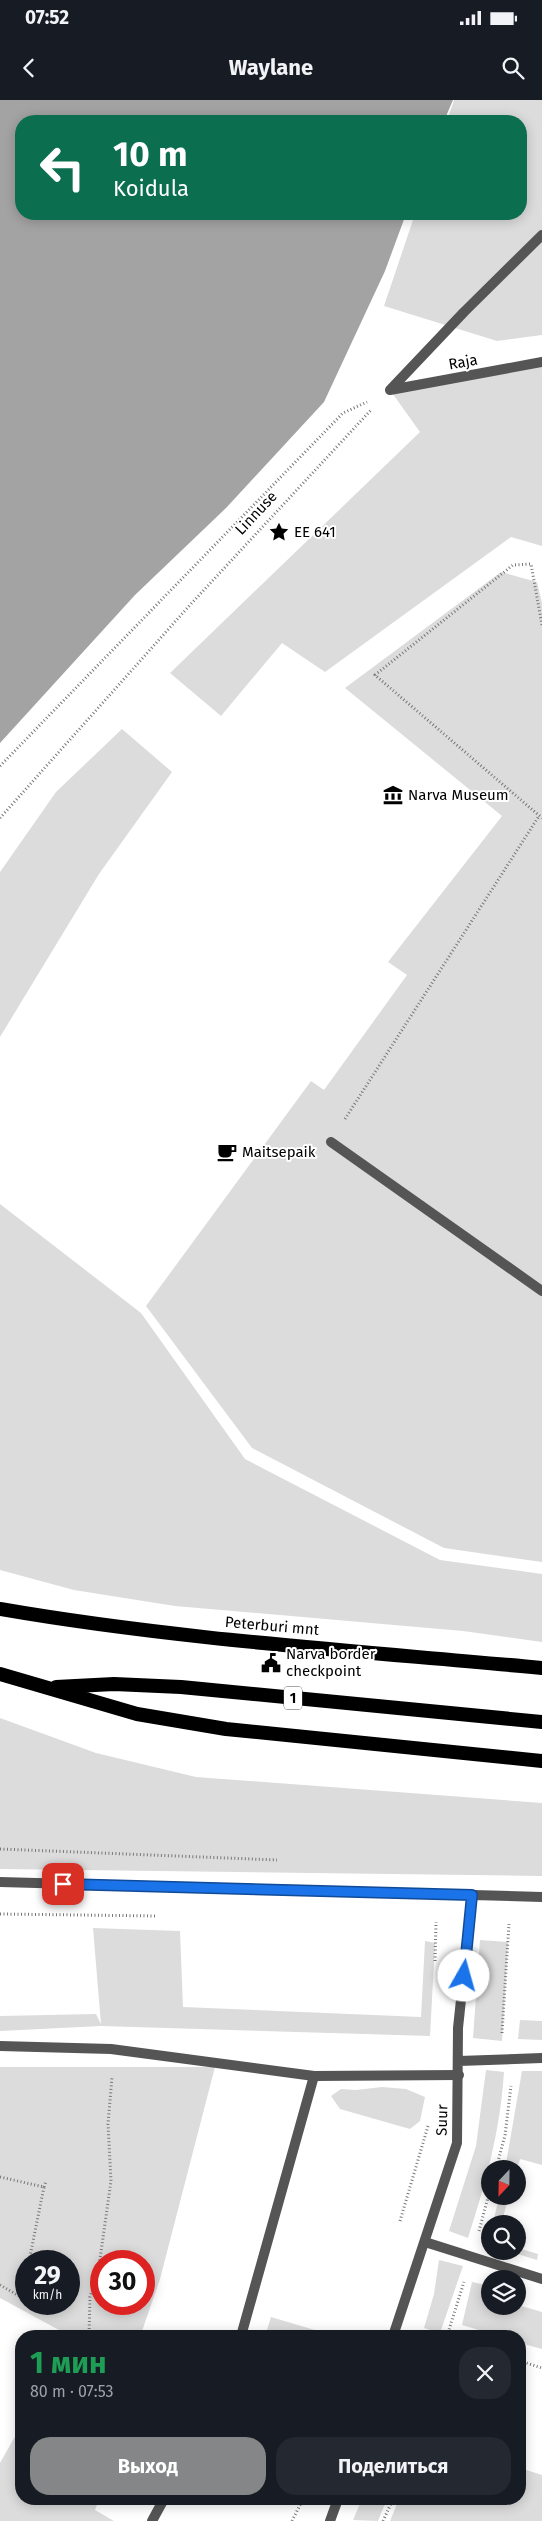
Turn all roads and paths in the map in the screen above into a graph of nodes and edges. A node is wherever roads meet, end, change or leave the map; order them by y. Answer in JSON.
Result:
{"nodes":[{"id":1,"x":542,"y":235,"type":"edge"},
{"id":2,"x":542,"y":362,"type":"edge"},
{"id":3,"x":390,"y":390,"type":"junction"},
{"id":4,"x":542,"y":625,"type":"edge"},
{"id":5,"x":0,"y":766,"type":"edge"},
{"id":6,"x":541,"y":817,"type":"edge"},
{"id":7,"x":0,"y":818,"type":"edge"},
{"id":8,"x":331,"y":1142,"type":"joint"},
{"id":9,"x":542,"y":1291,"type":"edge"},
{"id":10,"x":0,"y":1609,"type":"edge"},
{"id":11,"x":542,"y":1668,"type":"edge"},
{"id":12,"x":0,"y":1674,"type":"edge"},
{"id":13,"x":43,"y":1688,"type":"junction"},
{"id":14,"x":542,"y":1722,"type":"edge"},
{"id":15,"x":542,"y":1761,"type":"edge"},
{"id":16,"x":0,"y":1849,"type":"edge"},
{"id":17,"x":284,"y":1860,"type":"dead end"},
{"id":18,"x":0,"y":1882,"type":"edge"},
{"id":19,"x":472,"y":1895,"type":"junction"},
{"id":20,"x":542,"y":1897,"type":"edge"},
{"id":21,"x":0,"y":2046,"type":"edge"},
{"id":22,"x":111,"y":2049,"type":"junction"},
{"id":23,"x":542,"y":2058,"type":"edge"},
{"id":24,"x":459,"y":2061,"type":"junction"},
{"id":25,"x":459,"y":2075,"type":"junction"},
{"id":26,"x":314,"y":2076,"type":"junction"},
{"id":27,"x":0,"y":2177,"type":"edge"},
{"id":28,"x":46,"y":2181,"type":"dead end"},
{"id":29,"x":44,"y":2187,"type":"junction"},
{"id":30,"x":425,"y":2242,"type":"junction"},
{"id":31,"x":31,"y":2250,"type":"edge"},
{"id":32,"x":542,"y":2279,"type":"edge"},
{"id":33,"x":0,"y":2285,"type":"edge"},
{"id":34,"x":15,"y":2294,"type":"edge"},
{"id":35,"x":89,"y":2330,"type":"edge"},
{"id":36,"x":244,"y":2330,"type":"edge"},
{"id":37,"x":395,"y":2330,"type":"edge"},
{"id":38,"x":526,"y":2363,"type":"edge"},
{"id":39,"x":542,"y":2368,"type":"edge"},
{"id":40,"x":161,"y":2505,"type":"edge"},
{"id":41,"x":300,"y":2505,"type":"edge"},
{"id":42,"x":336,"y":2505,"type":"edge"},
{"id":43,"x":390,"y":2505,"type":"edge"},
{"id":44,"x":152,"y":2521,"type":"edge"},
{"id":45,"x":292,"y":2521,"type":"edge"},
{"id":46,"x":330,"y":2521,"type":"edge"},
{"id":47,"x":383,"y":2521,"type":"edge"}],
"edges":[{"from":1,"to":3,"type":"street"},
{"from":2,"to":3,"type":"street","name":"Raja"},
{"from":3,"to":5,"type":"path"},
{"from":3,"to":7,"type":"path","name":"Linnuse"},
{"from":4,"to":6,"type":"path"},
{"from":6,"to":8,"type":"path"},
{"from":8,"to":9,"type":"street"},
{"from":10,"to":11,"type":"highway","name":"Peterburi mnt"},
{"from":12,"to":13,"type":"highway","number":"1"},
{"from":13,"to":14,"type":"highway","number":"1"},
{"from":13,"to":15,"type":"highway"},
{"from":16,"to":17,"type":"path"},
{"from":18,"to":19,"type":"street"},
{"from":19,"to":20,"type":"street"},
{"from":19,"to":24,"type":"street","name":"Suur"},
{"from":21,"to":22,"type":"street"},
{"from":22,"to":26,"type":"street"},
{"from":22,"to":35,"type":"path"},
{"from":23,"to":24,"type":"street"},
{"from":24,"to":25,"type":"street","name":"Suur"},
{"from":25,"to":26,"type":"street"},
{"from":25,"to":30,"type":"street","name":"Suur"},
{"from":26,"to":36,"type":"street"},
{"from":27,"to":29,"type":"path"},
{"from":28,"to":29,"type":"path"},
{"from":29,"to":31,"type":"path"},
{"from":30,"to":32,"type":"street"},
{"from":30,"to":37,"type":"street","name":"Suur"},
{"from":33,"to":34,"type":"path"},
{"from":38,"to":39,"type":"path"},
{"from":40,"to":44,"type":"street"},
{"from":41,"to":45,"type":"path"},
{"from":42,"to":46,"type":"street"},
{"from":43,"to":47,"type":"path"}]}
